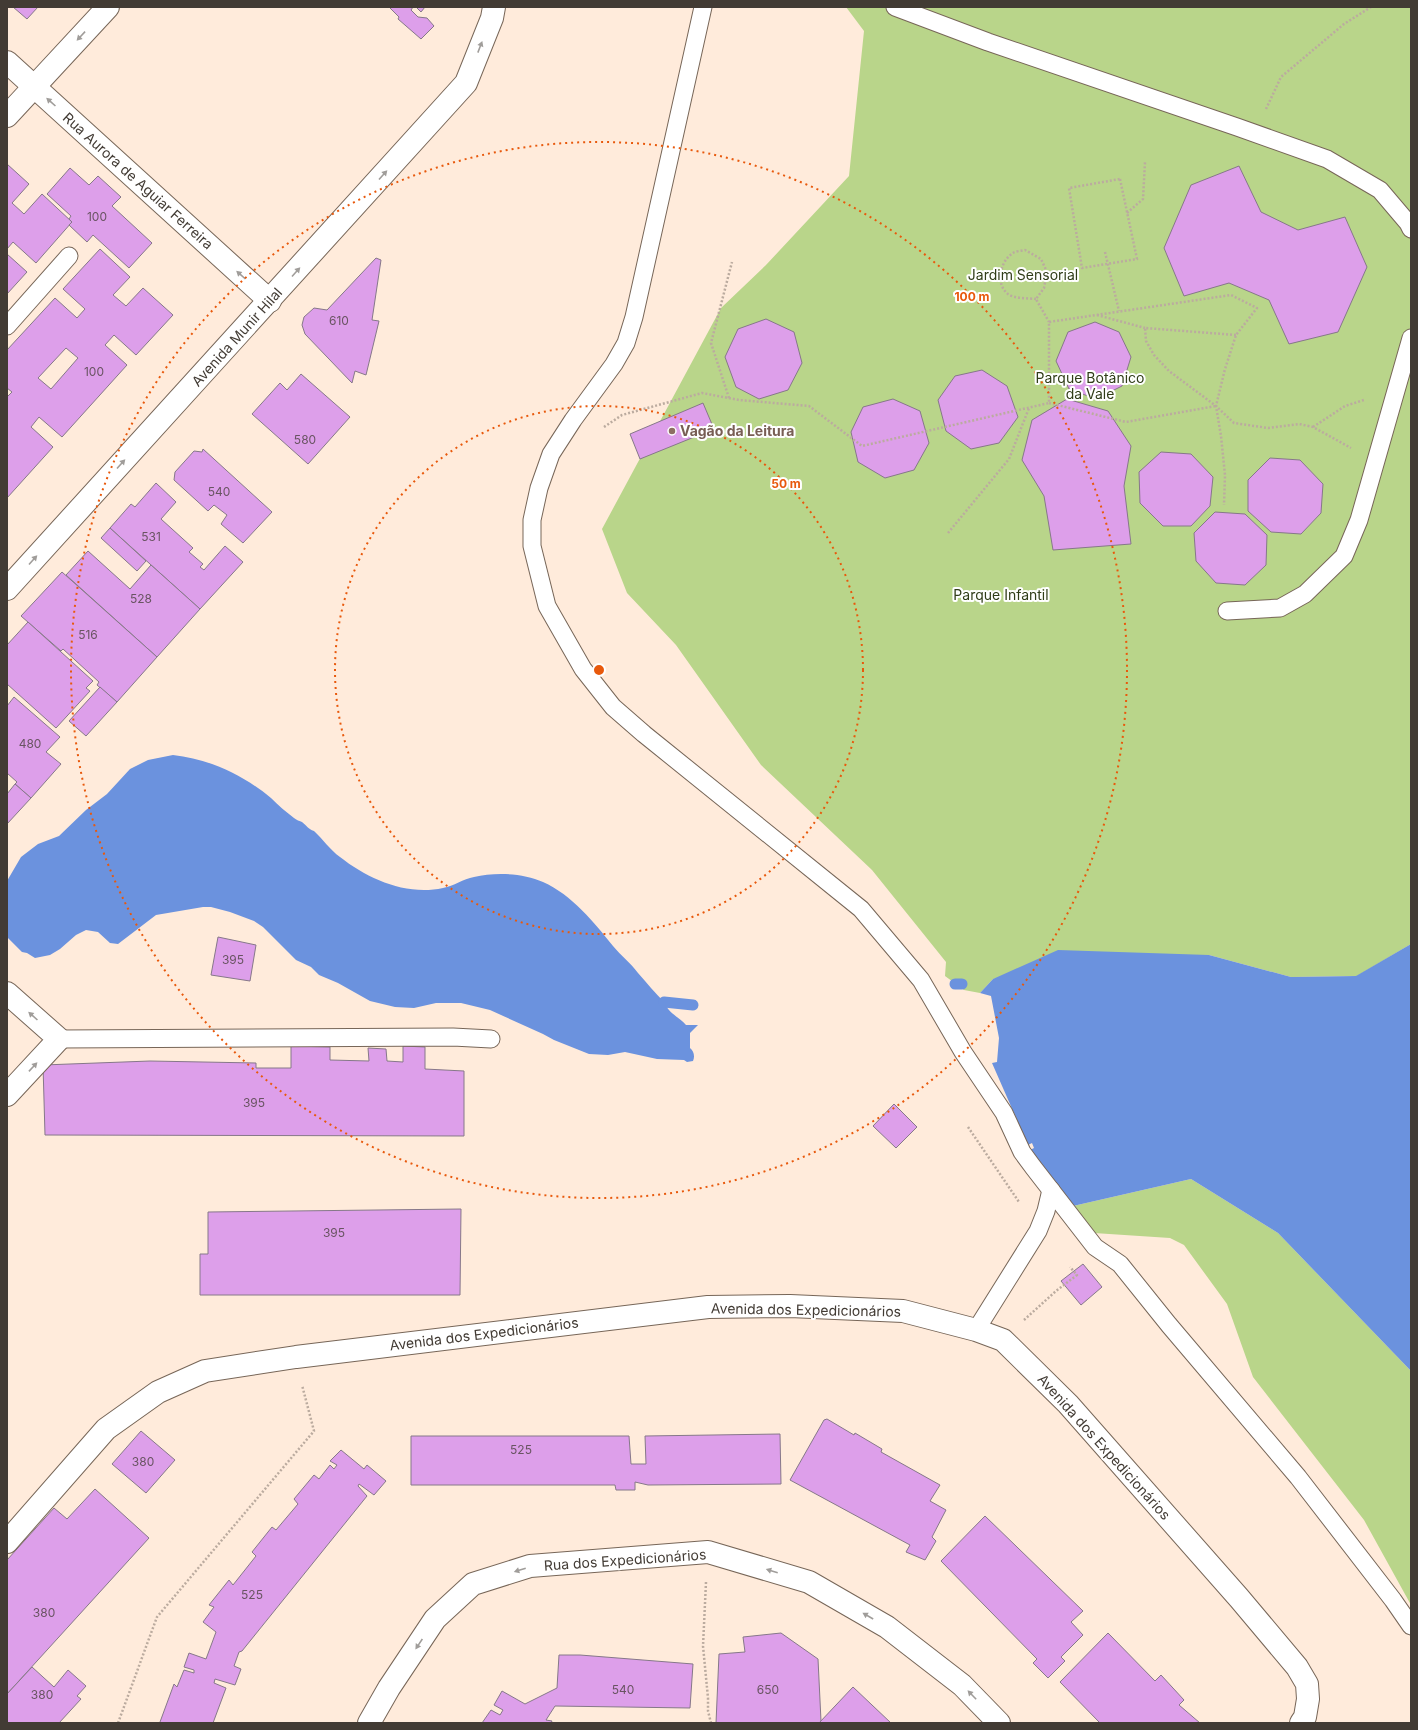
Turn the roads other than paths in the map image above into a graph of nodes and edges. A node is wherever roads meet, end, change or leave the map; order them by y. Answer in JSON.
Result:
{"nodes":[{"id":1,"x":108,"y":7,"type":"edge"},
{"id":2,"x":494,"y":7,"type":"edge"},
{"id":3,"x":703,"y":7,"type":"edge"},
{"id":4,"x":895,"y":7,"type":"edge"},
{"id":5,"x":7,"y":62,"type":"edge"},
{"id":6,"x":34,"y":87,"type":"junction"},
{"id":7,"x":7,"y":116,"type":"edge"},
{"id":8,"x":1411,"y":229,"type":"edge"},
{"id":9,"x":69,"y":256,"type":"dead end"},
{"id":10,"x":270,"y":301,"type":"junction"},
{"id":11,"x":7,"y":326,"type":"edge"},
{"id":12,"x":1411,"y":338,"type":"edge"},
{"id":13,"x":7,"y":589,"type":"edge"},
{"id":14,"x":1227,"y":611,"type":"dead end"},
{"id":15,"x":7,"y":993,"type":"edge"},
{"id":16,"x":59,"y":1039,"type":"junction"},
{"id":17,"x":491,"y":1039,"type":"dead end"},
{"id":18,"x":7,"y":1095,"type":"edge"},
{"id":19,"x":1051,"y":1190,"type":"junction"},
{"id":20,"x":976,"y":1330,"type":"junction"},
{"id":21,"x":7,"y":1542,"type":"edge"},
{"id":22,"x":1411,"y":1626,"type":"edge"},
{"id":23,"x":369,"y":1723,"type":"edge"},
{"id":24,"x":998,"y":1723,"type":"edge"},
{"id":25,"x":1302,"y":1723,"type":"edge"}],
"edges":[{"from":1,"to":6,"type":"street","one_way":true},
{"from":10,"to":2,"type":"street","name":"Avenida Munir Hilal","one_way":true},
{"from":3,"to":19,"type":"lane"},
{"from":4,"to":8,"type":"lane"},
{"from":5,"to":6,"type":"street","name":"Rua Aurora de Aguiar Ferreira"},
{"from":6,"to":7,"type":"street"},
{"from":10,"to":6,"type":"street","name":"Rua Aurora de Aguiar Ferreira","one_way":true},
{"from":9,"to":11,"type":"lane"},
{"from":13,"to":10,"type":"street","name":"Avenida Munir Hilal","one_way":true},
{"from":12,"to":14,"type":"lane"},
{"from":16,"to":15,"type":"street","one_way":true},
{"from":16,"to":17,"type":"lane"},
{"from":18,"to":16,"type":"street","one_way":true},
{"from":19,"to":20,"type":"lane"},
{"from":19,"to":22,"type":"lane"},
{"from":20,"to":21,"type":"street","name":"Avenida dos Expedicionários"},
{"from":20,"to":25,"type":"street","name":"Avenida dos Expedicionários"},
{"from":24,"to":23,"type":"street","name":"Rua dos Expedicionários","one_way":true}]}
